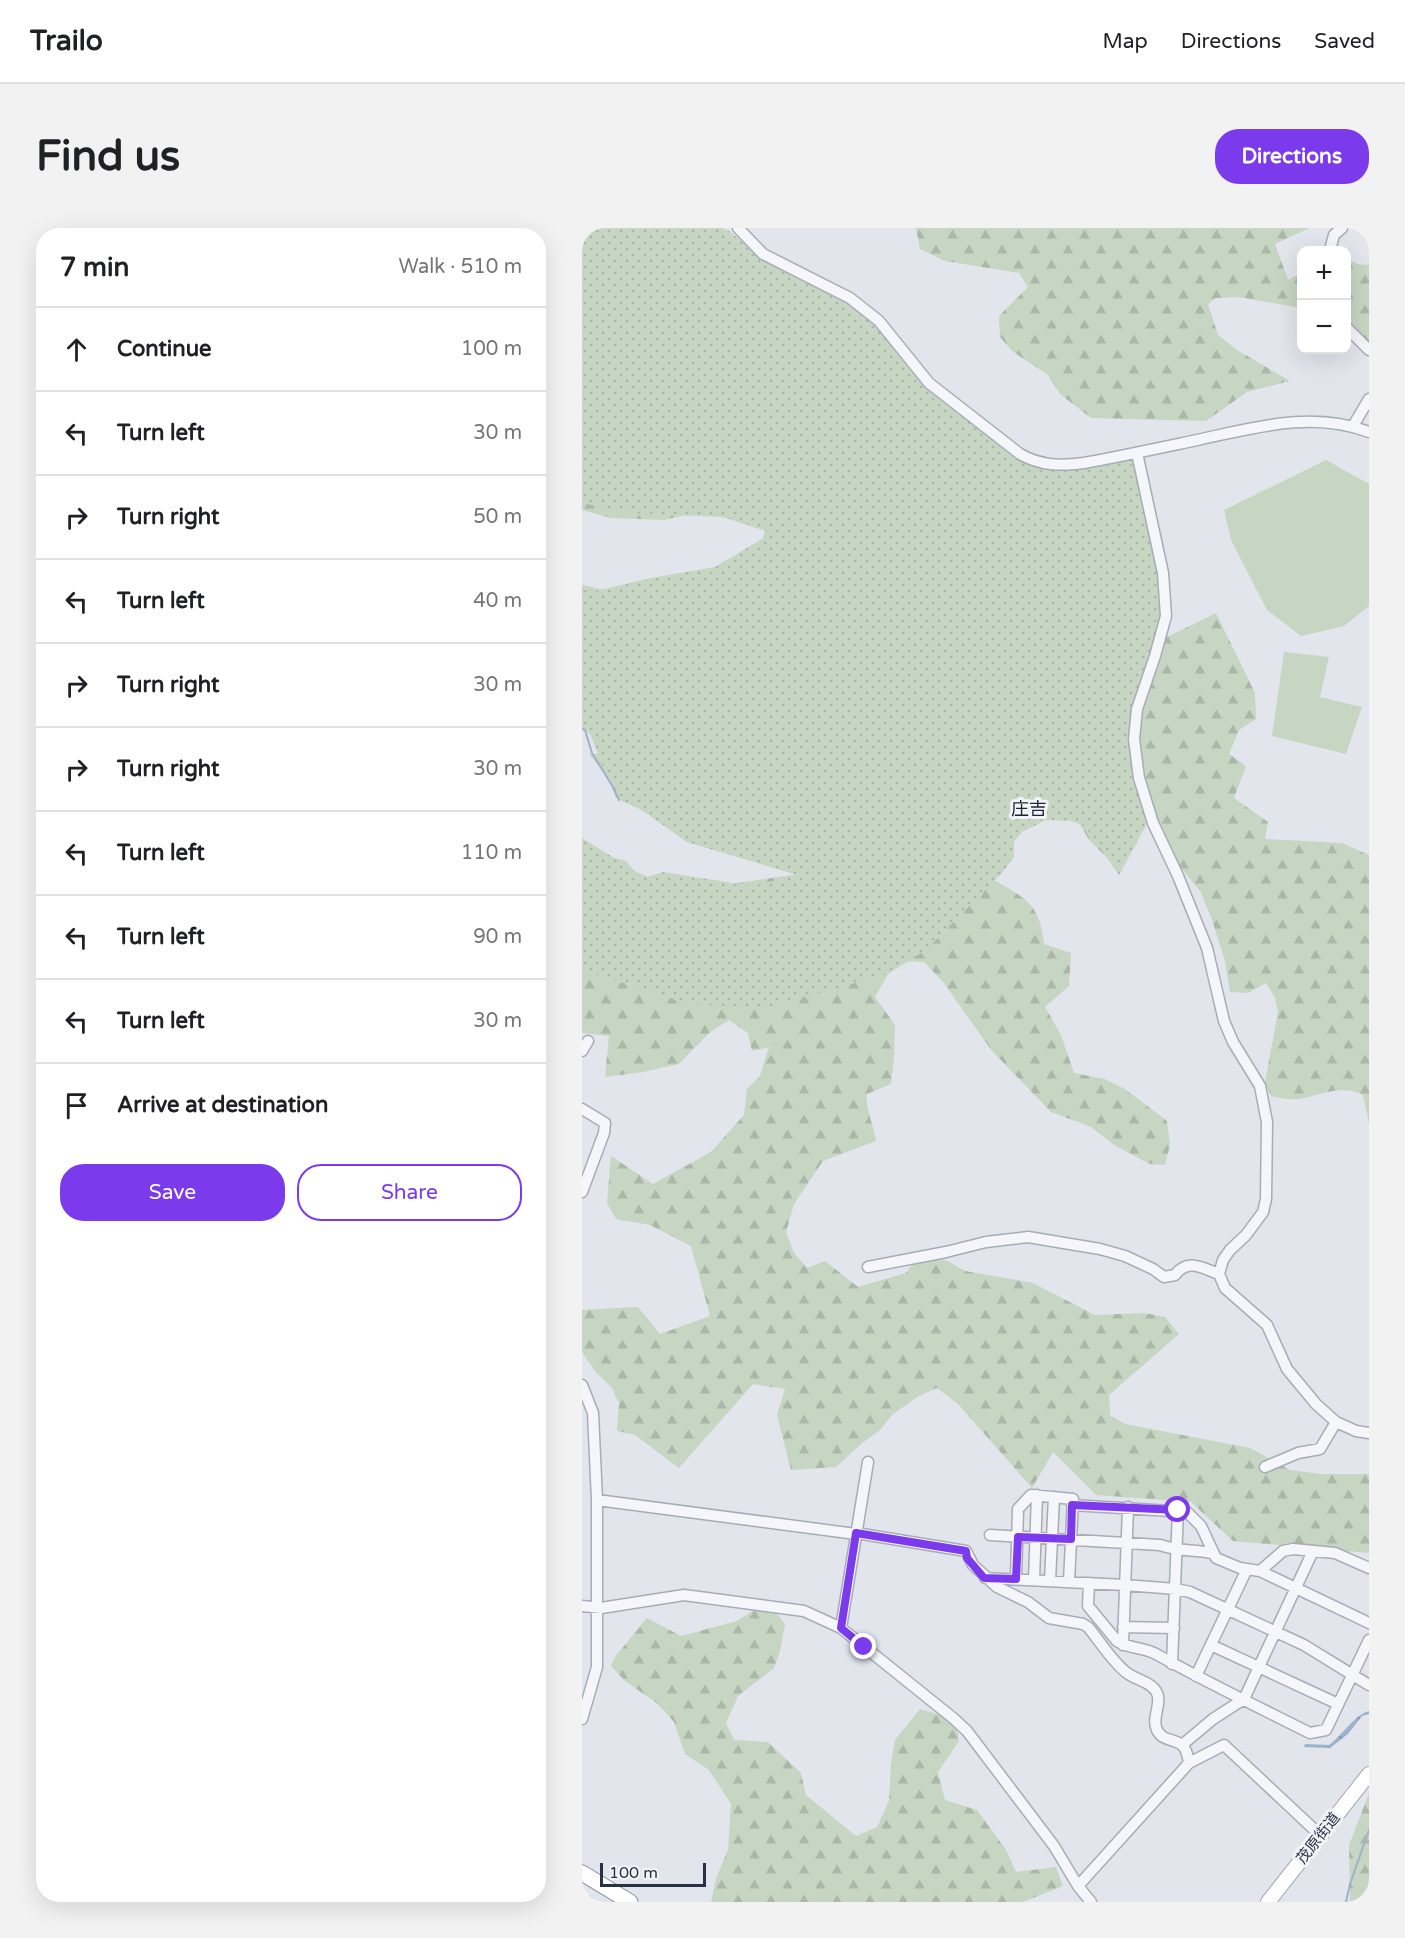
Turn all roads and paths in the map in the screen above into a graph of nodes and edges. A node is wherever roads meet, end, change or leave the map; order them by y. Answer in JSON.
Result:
{"nodes":[{"id":1,"x":738,"y":228,"type":"edge"},
{"id":2,"x":1342,"y":228,"type":"edge"},
{"id":3,"x":1331,"y":246,"type":"edge"},
{"id":4,"x":1351,"y":331,"type":"edge"},
{"id":5,"x":1369,"y":350,"type":"edge"},
{"id":6,"x":1369,"y":399,"type":"edge"},
{"id":7,"x":1353,"y":426,"type":"junction"},
{"id":8,"x":1369,"y":432,"type":"edge"},
{"id":9,"x":1137,"y":453,"type":"junction"},
{"id":10,"x":582,"y":1109,"type":"edge"},
{"id":11,"x":582,"y":1192,"type":"edge"},
{"id":12,"x":868,"y":1267,"type":"dead end"},
{"id":13,"x":1219,"y":1274,"type":"junction"},
{"id":14,"x":582,"y":1385,"type":"edge"},
{"id":15,"x":1336,"y":1422,"type":"junction"},
{"id":16,"x":1369,"y":1433,"type":"edge"},
{"id":17,"x":868,"y":1462,"type":"dead end"},
{"id":18,"x":1265,"y":1467,"type":"dead end"},
{"id":19,"x":1037,"y":1495,"type":"junction"},
{"id":20,"x":1054,"y":1497,"type":"junction"},
{"id":21,"x":597,"y":1500,"type":"junction"},
{"id":22,"x":1072,"y":1505,"type":"junction"},
{"id":23,"x":1128,"y":1507,"type":"junction"},
{"id":24,"x":1178,"y":1510,"type":"junction"},
{"id":25,"x":856,"y":1534,"type":"junction"},
{"id":26,"x":990,"y":1535,"type":"dead end"},
{"id":27,"x":1018,"y":1537,"type":"junction"},
{"id":28,"x":1035,"y":1538,"type":"junction"},
{"id":29,"x":1052,"y":1538,"type":"junction"},
{"id":30,"x":1071,"y":1539,"type":"junction"},
{"id":31,"x":1126,"y":1543,"type":"junction"},
{"id":32,"x":1177,"y":1551,"type":"junction"},
{"id":33,"x":1313,"y":1551,"type":"junction"},
{"id":34,"x":1212,"y":1553,"type":"junction"},
{"id":35,"x":1369,"y":1568,"type":"edge"},
{"id":36,"x":1247,"y":1569,"type":"junction"},
{"id":37,"x":1260,"y":1571,"type":"junction"},
{"id":38,"x":984,"y":1578,"type":"junction"},
{"id":39,"x":1016,"y":1579,"type":"junction"},
{"id":40,"x":1034,"y":1580,"type":"junction"},
{"id":41,"x":1050,"y":1581,"type":"junction"},
{"id":42,"x":1069,"y":1582,"type":"junction"},
{"id":43,"x":1089,"y":1583,"type":"junction"},
{"id":44,"x":1125,"y":1585,"type":"junction"},
{"id":45,"x":1176,"y":1589,"type":"junction"},
{"id":46,"x":1296,"y":1589,"type":"junction"},
{"id":47,"x":582,"y":1606,"type":"edge"},
{"id":48,"x":597,"y":1607,"type":"junction"},
{"id":49,"x":1228,"y":1609,"type":"junction"},
{"id":50,"x":1369,"y":1623,"type":"edge"},
{"id":51,"x":1123,"y":1627,"type":"junction"},
{"id":52,"x":841,"y":1628,"type":"junction"},
{"id":53,"x":1173,"y":1628,"type":"junction"},
{"id":54,"x":1276,"y":1631,"type":"junction"},
{"id":55,"x":1369,"y":1640,"type":"edge"},
{"id":56,"x":1122,"y":1645,"type":"junction"},
{"id":57,"x":1211,"y":1646,"type":"junction"},
{"id":58,"x":1172,"y":1664,"type":"junction"},
{"id":59,"x":1259,"y":1668,"type":"junction"},
{"id":60,"x":1353,"y":1675,"type":"junction"},
{"id":61,"x":1196,"y":1676,"type":"junction"},
{"id":62,"x":1369,"y":1685,"type":"edge"},
{"id":63,"x":1244,"y":1699,"type":"junction"},
{"id":64,"x":1338,"y":1704,"type":"junction"},
{"id":65,"x":582,"y":1719,"type":"edge"},
{"id":66,"x":1182,"y":1745,"type":"junction"},
{"id":67,"x":1190,"y":1763,"type":"junction"},
{"id":68,"x":1369,"y":1774,"type":"edge"},
{"id":69,"x":1320,"y":1835,"type":"junction"},
{"id":70,"x":582,"y":1873,"type":"edge"},
{"id":71,"x":1078,"y":1886,"type":"junction"},
{"id":72,"x":582,"y":1899,"type":"edge"},
{"id":73,"x":588,"y":1902,"type":"edge"},
{"id":74,"x":630,"y":1902,"type":"edge"},
{"id":75,"x":1091,"y":1902,"type":"edge"},
{"id":76,"x":1268,"y":1902,"type":"edge"}],
"edges":[{"from":1,"to":9,"type":"street"},
{"from":2,"to":3,"type":"street"},
{"from":4,"to":5,"type":"street"},
{"from":6,"to":7,"type":"street"},
{"from":7,"to":8,"type":"street"},
{"from":7,"to":9,"type":"street"},
{"from":9,"to":13,"type":"street"},
{"from":10,"to":11,"type":"street"},
{"from":12,"to":13,"type":"street"},
{"from":13,"to":15,"type":"street"},
{"from":14,"to":21,"type":"street"},
{"from":15,"to":16,"type":"street"},
{"from":15,"to":18,"type":"street"},
{"from":17,"to":25,"type":"street"},
{"from":19,"to":20,"type":"street"},
{"from":19,"to":27,"type":"street"},
{"from":19,"to":28,"type":"street"},
{"from":20,"to":22,"type":"street"},
{"from":20,"to":29,"type":"street"},
{"from":21,"to":25,"type":"street"},
{"from":21,"to":48,"type":"street"},
{"from":22,"to":23,"type":"street"},
{"from":22,"to":30,"type":"street"},
{"from":23,"to":24,"type":"street"},
{"from":23,"to":31,"type":"street"},
{"from":24,"to":32,"type":"street"},
{"from":24,"to":34,"type":"street"},
{"from":25,"to":38,"type":"street"},
{"from":25,"to":52,"type":"street"},
{"from":26,"to":27,"type":"street"},
{"from":27,"to":28,"type":"street"},
{"from":27,"to":39,"type":"street"},
{"from":28,"to":29,"type":"street"},
{"from":28,"to":40,"type":"street"},
{"from":29,"to":30,"type":"street"},
{"from":29,"to":41,"type":"street"},
{"from":30,"to":31,"type":"street"},
{"from":30,"to":42,"type":"street"},
{"from":31,"to":32,"type":"street"},
{"from":31,"to":44,"type":"street"},
{"from":32,"to":34,"type":"street"},
{"from":32,"to":45,"type":"street"},
{"from":33,"to":35,"type":"street"},
{"from":33,"to":37,"type":"street"},
{"from":33,"to":46,"type":"street"},
{"from":34,"to":36,"type":"street"},
{"from":36,"to":37,"type":"street"},
{"from":36,"to":49,"type":"street"},
{"from":37,"to":46,"type":"street"},
{"from":38,"to":39,"type":"street"},
{"from":38,"to":66,"type":"street"},
{"from":39,"to":40,"type":"street"},
{"from":40,"to":41,"type":"street"},
{"from":41,"to":42,"type":"street"},
{"from":42,"to":43,"type":"street"},
{"from":43,"to":44,"type":"street"},
{"from":43,"to":56,"type":"street"},
{"from":44,"to":45,"type":"street"},
{"from":44,"to":51,"type":"street"},
{"from":45,"to":49,"type":"street"},
{"from":45,"to":53,"type":"street"},
{"from":46,"to":50,"type":"street"},
{"from":46,"to":54,"type":"street"},
{"from":47,"to":48,"type":"street"},
{"from":48,"to":52,"type":"street"},
{"from":48,"to":65,"type":"street"},
{"from":49,"to":54,"type":"street"},
{"from":49,"to":57,"type":"street"},
{"from":51,"to":53,"type":"street"},
{"from":51,"to":56,"type":"street"},
{"from":52,"to":71,"type":"street"},
{"from":53,"to":58,"type":"street"},
{"from":54,"to":59,"type":"street"},
{"from":54,"to":60,"type":"street"},
{"from":55,"to":60,"type":"street"},
{"from":56,"to":58,"type":"street"},
{"from":57,"to":59,"type":"street"},
{"from":57,"to":61,"type":"street"},
{"from":58,"to":61,"type":"street"},
{"from":59,"to":63,"type":"street"},
{"from":59,"to":64,"type":"street"},
{"from":60,"to":62,"type":"street"},
{"from":60,"to":64,"type":"street"},
{"from":61,"to":63,"type":"street"},
{"from":63,"to":64,"type":"street"},
{"from":63,"to":66,"type":"street"},
{"from":66,"to":67,"type":"street"},
{"from":67,"to":69,"type":"street"},
{"from":67,"to":71,"type":"street"},
{"from":68,"to":69,"type":"main road","name":"茂原街道"},
{"from":69,"to":76,"type":"main road","name":"茂原街道"},
{"from":70,"to":74,"type":"highway"},
{"from":71,"to":75,"type":"street"},
{"from":72,"to":73,"type":"street"}]}
